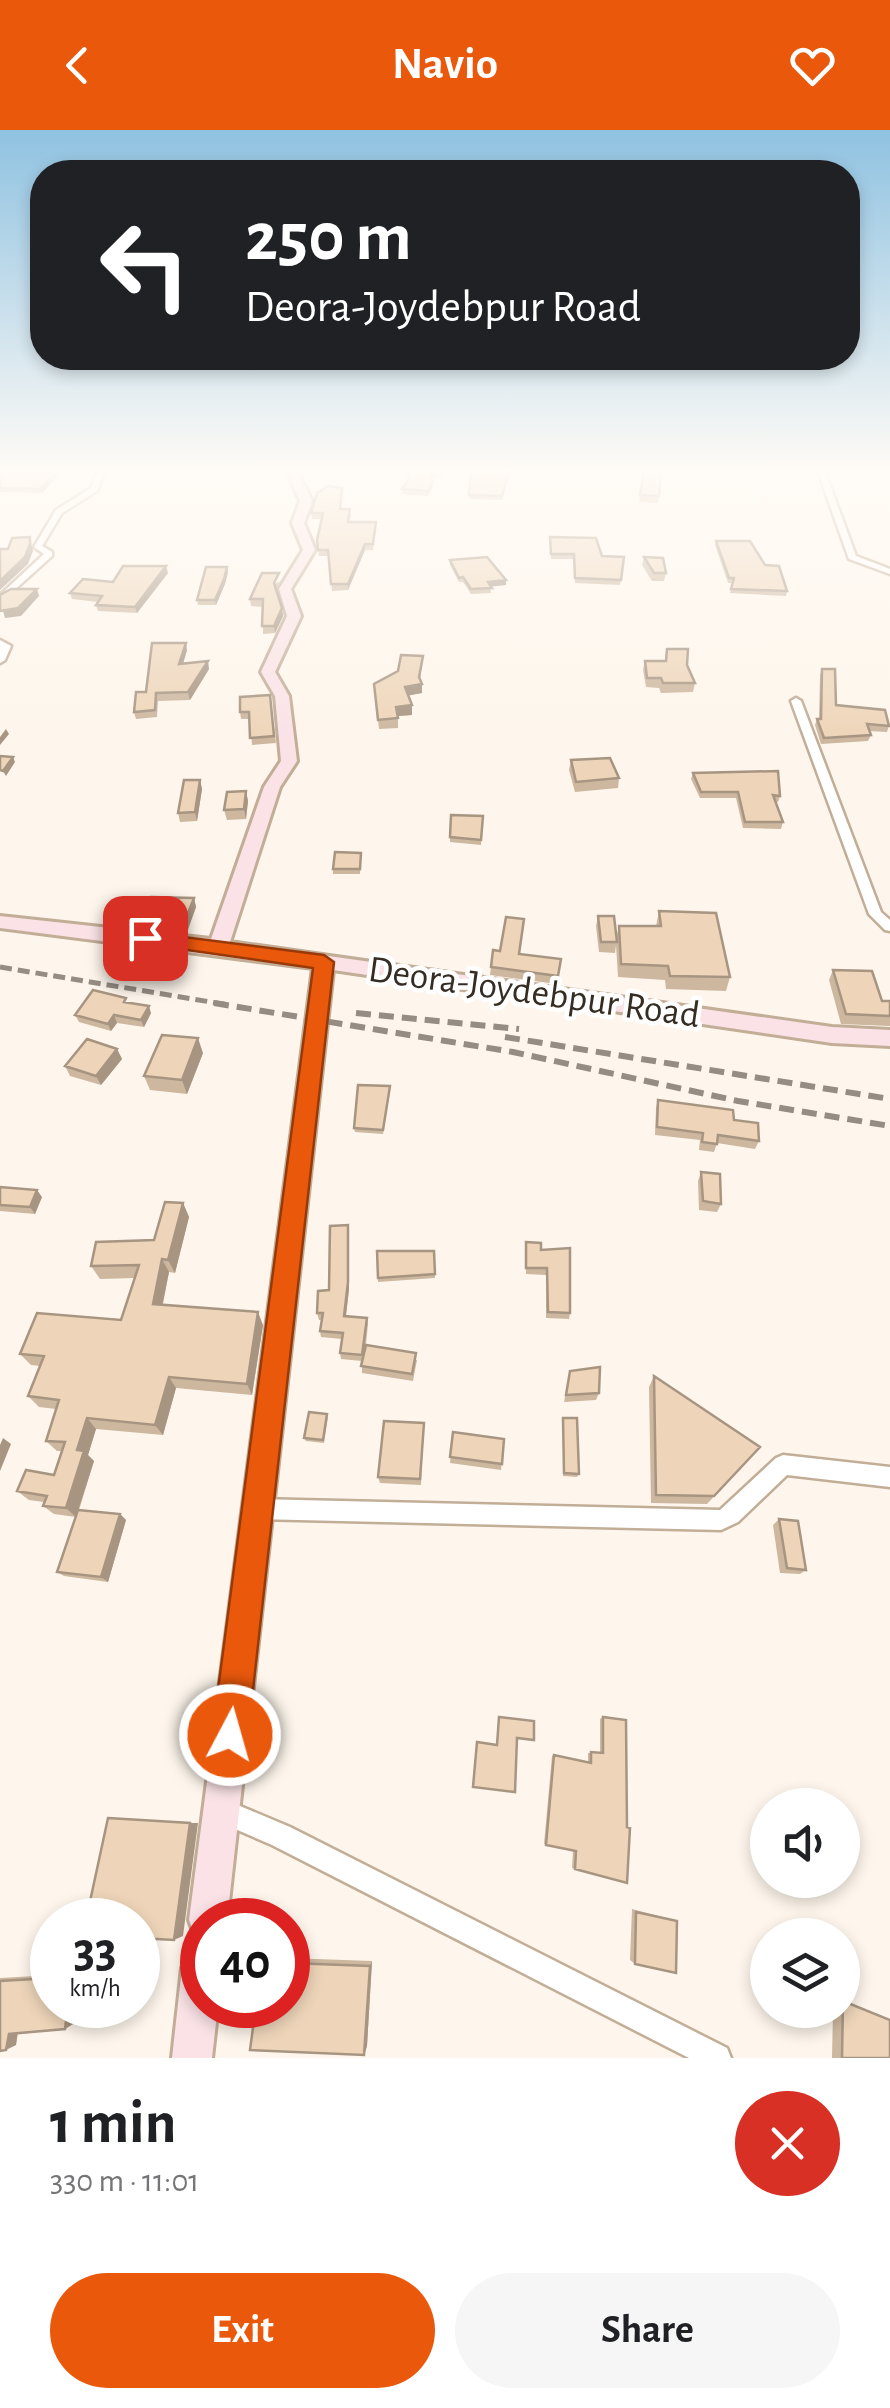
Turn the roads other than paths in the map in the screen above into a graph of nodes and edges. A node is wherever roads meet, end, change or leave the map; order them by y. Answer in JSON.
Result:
{"nodes":[{"id":1,"x":44,"y":559,"type":"edge"},
{"id":2,"x":303,"y":559,"type":"edge"},
{"id":3,"x":857,"y":559,"type":"edge"},
{"id":4,"x":890,"y":572,"type":"edge"},
{"id":5,"x":0,"y":600,"type":"edge"},
{"id":6,"x":0,"y":643,"type":"edge"},
{"id":7,"x":0,"y":660,"type":"edge"},
{"id":8,"x":796,"y":701,"type":"dead end"},
{"id":9,"x":0,"y":922,"type":"edge"},
{"id":10,"x":890,"y":928,"type":"edge"},
{"id":11,"x":218,"y":947,"type":"junction"},
{"id":12,"x":324,"y":962,"type":"junction"},
{"id":13,"x":890,"y":1038,"type":"edge"},
{"id":14,"x":890,"y":1477,"type":"edge"},
{"id":15,"x":256,"y":1509,"type":"junction"},
{"id":16,"x":221,"y":1810,"type":"junction"},
{"id":17,"x":211,"y":1898,"type":"edge"},
{"id":18,"x":195,"y":2028,"type":"edge"},
{"id":19,"x":192,"y":2058,"type":"edge"},
{"id":20,"x":717,"y":2058,"type":"edge"}],
"edges":[{"from":1,"to":5,"type":"street"},
{"from":2,"to":11,"type":"street"},
{"from":3,"to":4,"type":"street"},
{"from":6,"to":7,"type":"street"},
{"from":8,"to":10,"type":"street"},
{"from":9,"to":11,"type":"street","name":"Deora-Joydebpur Road"},
{"from":11,"to":12,"type":"street","name":"Deora-Joydebpur Road"},
{"from":12,"to":13,"type":"street","name":"Deora-Joydebpur Road"},
{"from":12,"to":15,"type":"street"},
{"from":14,"to":15,"type":"street"},
{"from":15,"to":16,"type":"street"},
{"from":16,"to":17,"type":"street"},
{"from":16,"to":20,"type":"street"},
{"from":18,"to":19,"type":"street"}]}
